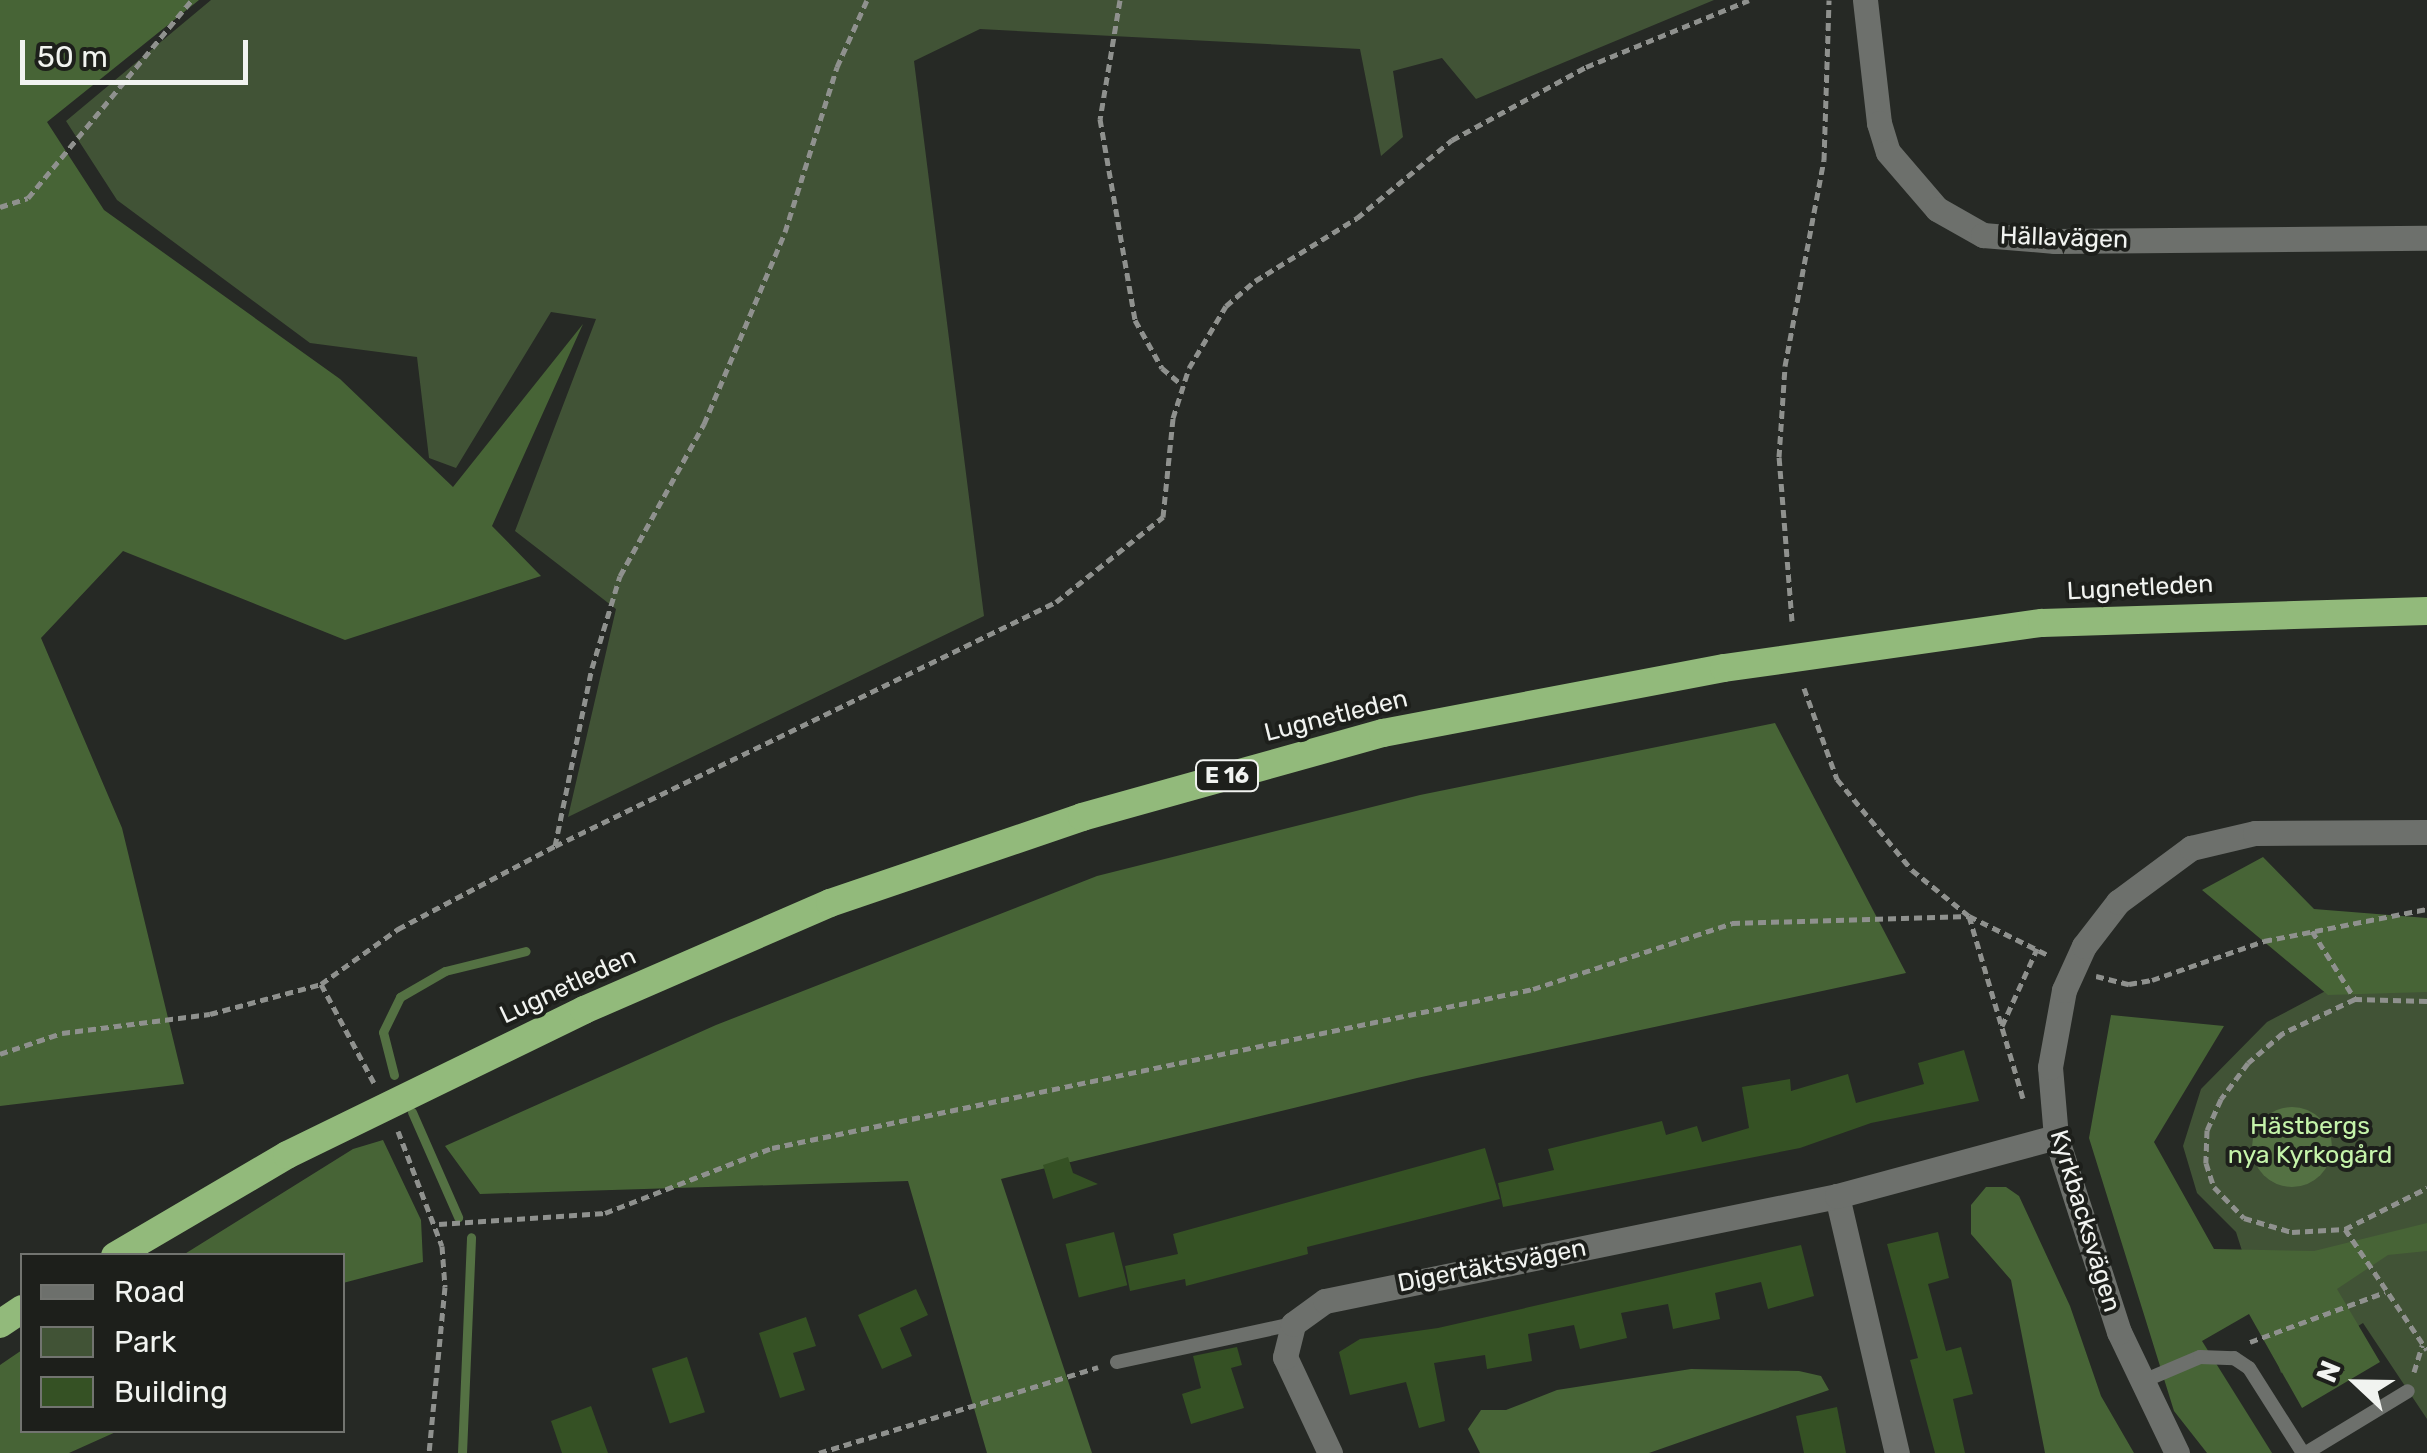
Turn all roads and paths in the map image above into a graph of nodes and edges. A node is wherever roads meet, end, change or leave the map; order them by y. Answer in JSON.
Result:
{"nodes":[{"id":1,"x":192,"y":0,"type":"edge"},
{"id":2,"x":867,"y":0,"type":"edge"},
{"id":3,"x":1120,"y":0,"type":"edge"},
{"id":4,"x":1749,"y":0,"type":"edge"},
{"id":5,"x":1829,"y":0,"type":"edge"},
{"id":6,"x":1865,"y":0,"type":"edge"},
{"id":7,"x":0,"y":207,"type":"edge"},
{"id":8,"x":2427,"y":238,"type":"edge"},
{"id":9,"x":1182,"y":385,"type":"junction"},
{"id":10,"x":2427,"y":611,"type":"edge"},
{"id":11,"x":1792,"y":621,"type":"dead end"},
{"id":12,"x":1804,"y":688,"type":"dead end"},
{"id":13,"x":2427,"y":832,"type":"edge"},
{"id":14,"x":555,"y":846,"type":"junction"},
{"id":15,"x":2427,"y":909,"type":"edge"},
{"id":16,"x":1969,"y":916,"type":"junction"},
{"id":17,"x":2312,"y":931,"type":"junction"},
{"id":18,"x":2037,"y":950,"type":"junction"},
{"id":19,"x":2074,"y":966,"type":"junction"},
{"id":20,"x":322,"y":984,"type":"junction"},
{"id":21,"x":2355,"y":999,"type":"junction"},
{"id":22,"x":2427,"y":1001,"type":"edge"},
{"id":23,"x":2000,"y":1028,"type":"junction"},
{"id":24,"x":0,"y":1054,"type":"edge"},
{"id":25,"x":377,"y":1087,"type":"dead end"},
{"id":26,"x":395,"y":1122,"type":"dead end"},
{"id":27,"x":2046,"y":1140,"type":"junction"},
{"id":28,"x":2427,"y":1188,"type":"edge"},
{"id":29,"x":1837,"y":1196,"type":"junction"},
{"id":30,"x":439,"y":1224,"type":"junction"},
{"id":31,"x":2345,"y":1229,"type":"junction"},
{"id":32,"x":120,"y":1253,"type":"edge"},
{"id":33,"x":2384,"y":1292,"type":"junction"},
{"id":34,"x":1293,"y":1324,"type":"junction"},
{"id":35,"x":2427,"y":1350,"type":"edge"},
{"id":36,"x":2220,"y":1354,"type":"junction"},
{"id":37,"x":1117,"y":1362,"type":"joint"},
{"id":38,"x":2141,"y":1382,"type":"junction"},
{"id":39,"x":2408,"y":1391,"type":"dead end"},
{"id":40,"x":429,"y":1453,"type":"edge"},
{"id":41,"x":819,"y":1453,"type":"edge"},
{"id":42,"x":1330,"y":1453,"type":"edge"},
{"id":43,"x":1897,"y":1453,"type":"edge"},
{"id":44,"x":2177,"y":1453,"type":"edge"},
{"id":45,"x":2305,"y":1453,"type":"edge"}],
"edges":[{"from":1,"to":7,"type":"path"},
{"from":2,"to":14,"type":"path"},
{"from":3,"to":9,"type":"path"},
{"from":4,"to":9,"type":"path"},
{"from":5,"to":11,"type":"path"},
{"from":6,"to":8,"type":"street","name":"Hällavägen"},
{"from":9,"to":14,"type":"path"},
{"from":10,"to":32,"type":"highway","name":"Lugnetleden","number":"E 16"},
{"from":12,"to":16,"type":"path"},
{"from":13,"to":19,"type":"street","name":"Kyrkbacksvägen"},
{"from":14,"to":20,"type":"path"},
{"from":15,"to":17,"type":"path"},
{"from":16,"to":18,"type":"path"},
{"from":16,"to":23,"type":"path"},
{"from":16,"to":30,"type":"path"},
{"from":17,"to":19,"type":"path"},
{"from":17,"to":21,"type":"path"},
{"from":18,"to":19,"type":"path"},
{"from":18,"to":23,"type":"path"},
{"from":19,"to":27,"type":"street","name":"Kyrkbacksvägen"},
{"from":20,"to":24,"type":"path"},
{"from":20,"to":25,"type":"path"},
{"from":21,"to":22,"type":"path"},
{"from":21,"to":31,"type":"path"},
{"from":23,"to":27,"type":"path"},
{"from":26,"to":30,"type":"path"},
{"from":27,"to":29,"type":"street","name":"Digertäktsvägen"},
{"from":27,"to":38,"type":"street","name":"Kyrkbacksvägen"},
{"from":28,"to":31,"type":"path"},
{"from":29,"to":34,"type":"street","name":"Digertäktsvägen"},
{"from":29,"to":43,"type":"street"},
{"from":30,"to":40,"type":"path"},
{"from":31,"to":33,"type":"path"},
{"from":33,"to":35,"type":"path"},
{"from":33,"to":36,"type":"path"},
{"from":34,"to":37,"type":"lane"},
{"from":34,"to":42,"type":"street"},
{"from":36,"to":38,"type":"lane"},
{"from":36,"to":45,"type":"lane"},
{"from":37,"to":41,"type":"path"},
{"from":38,"to":44,"type":"street","name":"Kyrkbacksvägen"},
{"from":39,"to":45,"type":"lane"}]}
